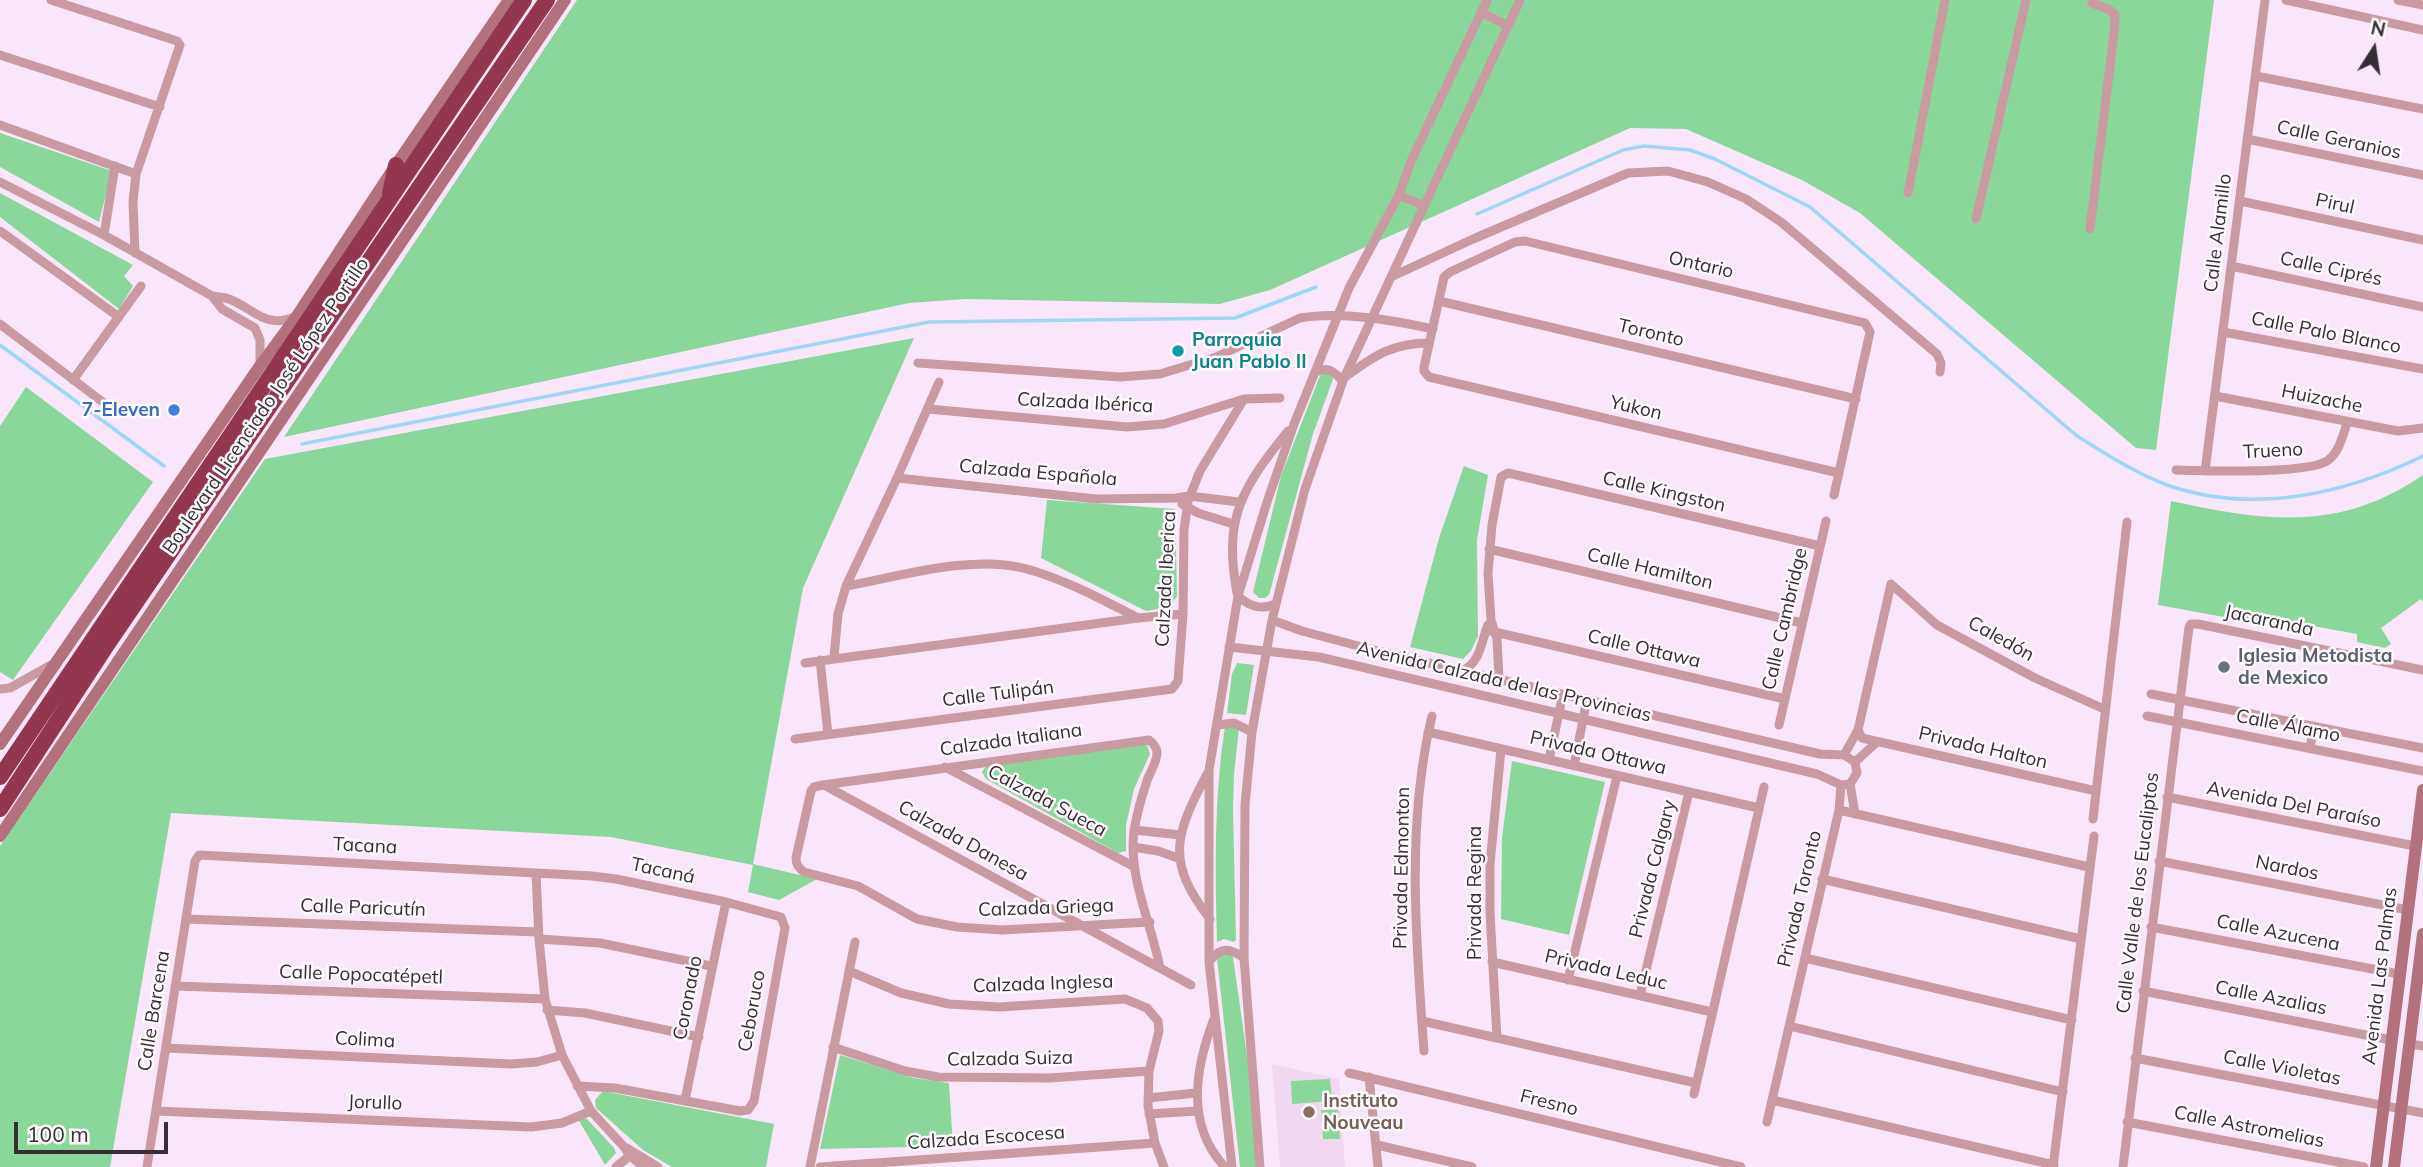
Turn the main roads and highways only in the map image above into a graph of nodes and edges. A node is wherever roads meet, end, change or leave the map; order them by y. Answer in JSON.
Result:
{"nodes":[{"id":1,"x":524,"y":0,"type":"edge"},
{"id":2,"x":547,"y":0,"type":"edge"},
{"id":3,"x":396,"y":165,"type":"road end"},
{"id":4,"x":388,"y":202,"type":"junction"},
{"id":5,"x":0,"y":777,"type":"edge"},
{"id":6,"x":0,"y":809,"type":"edge"}],
"edges":[{"from":1,"to":4,"type":"highway","name":"Boulevard Licenciado José López Portillo"},
{"from":2,"to":6,"type":"highway","name":"Boulevard Licenciado José López Portillo"},
{"from":3,"to":4,"type":"highway"},
{"from":4,"to":5,"type":"highway","name":"Boulevard Licenciado José López Portillo"}]}
